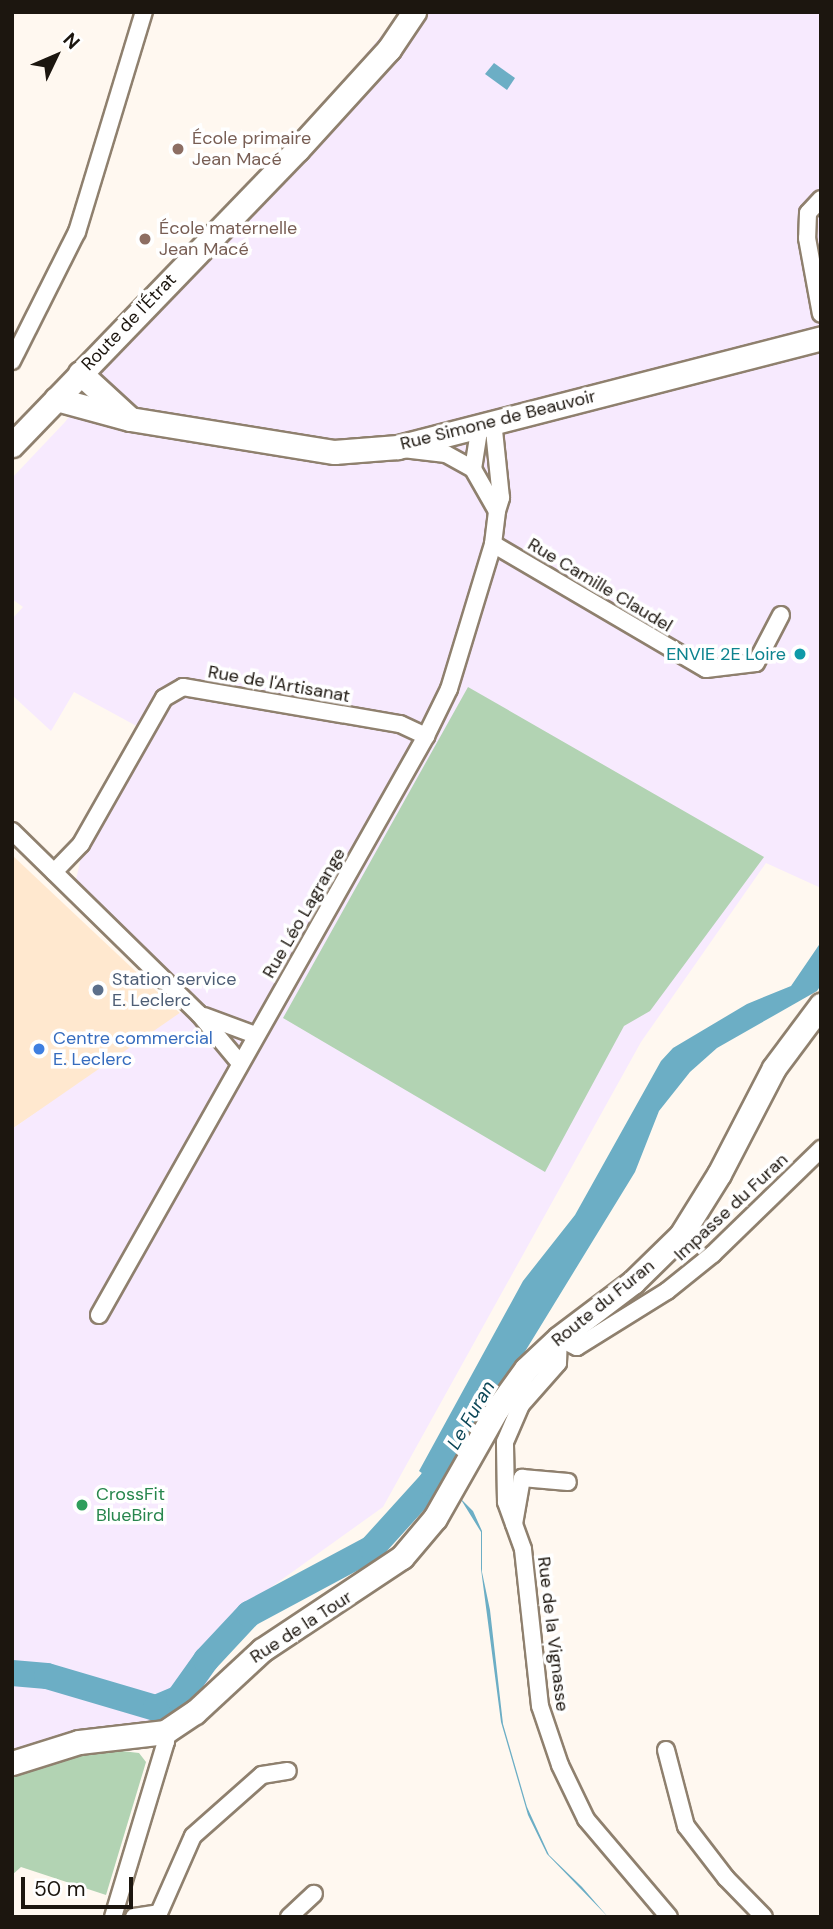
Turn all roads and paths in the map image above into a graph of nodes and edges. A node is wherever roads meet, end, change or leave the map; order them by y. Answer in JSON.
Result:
{"nodes":[{"id":1,"x":144,"y":12,"type":"edge"},
{"id":2,"x":414,"y":12,"type":"edge"},
{"id":3,"x":821,"y":199,"type":"edge"},
{"id":4,"x":821,"y":314,"type":"edge"},
{"id":5,"x":821,"y":338,"type":"edge"},
{"id":6,"x":12,"y":361,"type":"edge"},
{"id":7,"x":80,"y":373,"type":"junction"},
{"id":8,"x":56,"y":399,"type":"junction"},
{"id":9,"x":130,"y":419,"type":"junction"},
{"id":10,"x":486,"y":423,"type":"junction"},
{"id":11,"x":12,"y":445,"type":"edge"},
{"id":12,"x":398,"y":447,"type":"junction"},
{"id":13,"x":473,"y":469,"type":"junction"},
{"id":14,"x":497,"y":511,"type":"junction"},
{"id":15,"x":493,"y":544,"type":"junction"},
{"id":16,"x":781,"y":614,"type":"dead end"},
{"id":17,"x":426,"y":736,"type":"junction"},
{"id":18,"x":12,"y":831,"type":"edge"},
{"id":19,"x":54,"y":872,"type":"junction"},
{"id":20,"x":821,"y":1005,"type":"edge"},
{"id":21,"x":199,"y":1013,"type":"junction"},
{"id":22,"x":255,"y":1035,"type":"junction"},
{"id":23,"x":239,"y":1062,"type":"junction"},
{"id":24,"x":821,"y":1149,"type":"edge"},
{"id":25,"x":99,"y":1315,"type":"dead end"},
{"id":26,"x":559,"y":1338,"type":"junction"},
{"id":27,"x":568,"y":1482,"type":"dead end"},
{"id":28,"x":450,"y":1493,"type":"joint"},
{"id":29,"x":514,"y":1524,"type":"junction"},
{"id":30,"x":165,"y":1732,"type":"junction"},
{"id":31,"x":666,"y":1750,"type":"dead end"},
{"id":32,"x":12,"y":1763,"type":"edge"},
{"id":33,"x":288,"y":1771,"type":"dead end"},
{"id":34,"x":314,"y":1894,"type":"dead end"},
{"id":35,"x":113,"y":1917,"type":"edge"},
{"id":36,"x":134,"y":1917,"type":"edge"},
{"id":37,"x":289,"y":1917,"type":"edge"},
{"id":38,"x":669,"y":1917,"type":"edge"},
{"id":39,"x":764,"y":1917,"type":"edge"}],
"edges":[{"from":1,"to":6,"type":"street"},
{"from":2,"to":7,"type":"main road","name":"Route de l'Étrat"},
{"from":3,"to":4,"type":"street"},
{"from":5,"to":10,"type":"main road","name":"Rue Simone de Beauvoir"},
{"from":7,"to":8,"type":"main road","name":"Route de l'Étrat"},
{"from":7,"to":9,"type":"main road"},
{"from":8,"to":9,"type":"main road","name":"Rue Simone de Beauvoir"},
{"from":8,"to":11,"type":"main road","name":"Route de l'Étrat"},
{"from":9,"to":12,"type":"main road","name":"Rue Simone de Beauvoir"},
{"from":10,"to":12,"type":"main road","name":"Rue Simone de Beauvoir"},
{"from":10,"to":13,"type":"street"},
{"from":10,"to":14,"type":"street","name":"Rue Léo Lagrange"},
{"from":12,"to":13,"type":"street"},
{"from":13,"to":14,"type":"street"},
{"from":14,"to":15,"type":"street","name":"Rue Léo Lagrange"},
{"from":15,"to":16,"type":"street","name":"Rue Camille Claudel"},
{"from":15,"to":17,"type":"street","name":"Rue Léo Lagrange"},
{"from":17,"to":19,"type":"street","name":"Rue de l'Artisanat"},
{"from":17,"to":22,"type":"street","name":"Rue Léo Lagrange"},
{"from":18,"to":19,"type":"street"},
{"from":19,"to":21,"type":"street"},
{"from":20,"to":26,"type":"main road","name":"Route du Furan"},
{"from":21,"to":22,"type":"street"},
{"from":21,"to":23,"type":"street"},
{"from":22,"to":23,"type":"street","name":"Rue Léo Lagrange"},
{"from":23,"to":25,"type":"street","name":"Rue Léo Lagrange"},
{"from":24,"to":26,"type":"street","name":"Impasse du Furan"},
{"from":26,"to":28,"type":"main road","name":"Route du Furan"},
{"from":26,"to":29,"type":"street","name":"Rue de la Vignasse"},
{"from":27,"to":29,"type":"street"},
{"from":28,"to":30,"type":"main road","name":"Rue de la Tour"},
{"from":29,"to":38,"type":"street","name":"Rue de la Vignasse"},
{"from":30,"to":32,"type":"main road","name":"Rue de la Tour"},
{"from":30,"to":35,"type":"street"},
{"from":31,"to":39,"type":"street"},
{"from":33,"to":36,"type":"street"},
{"from":34,"to":37,"type":"street"}]}
